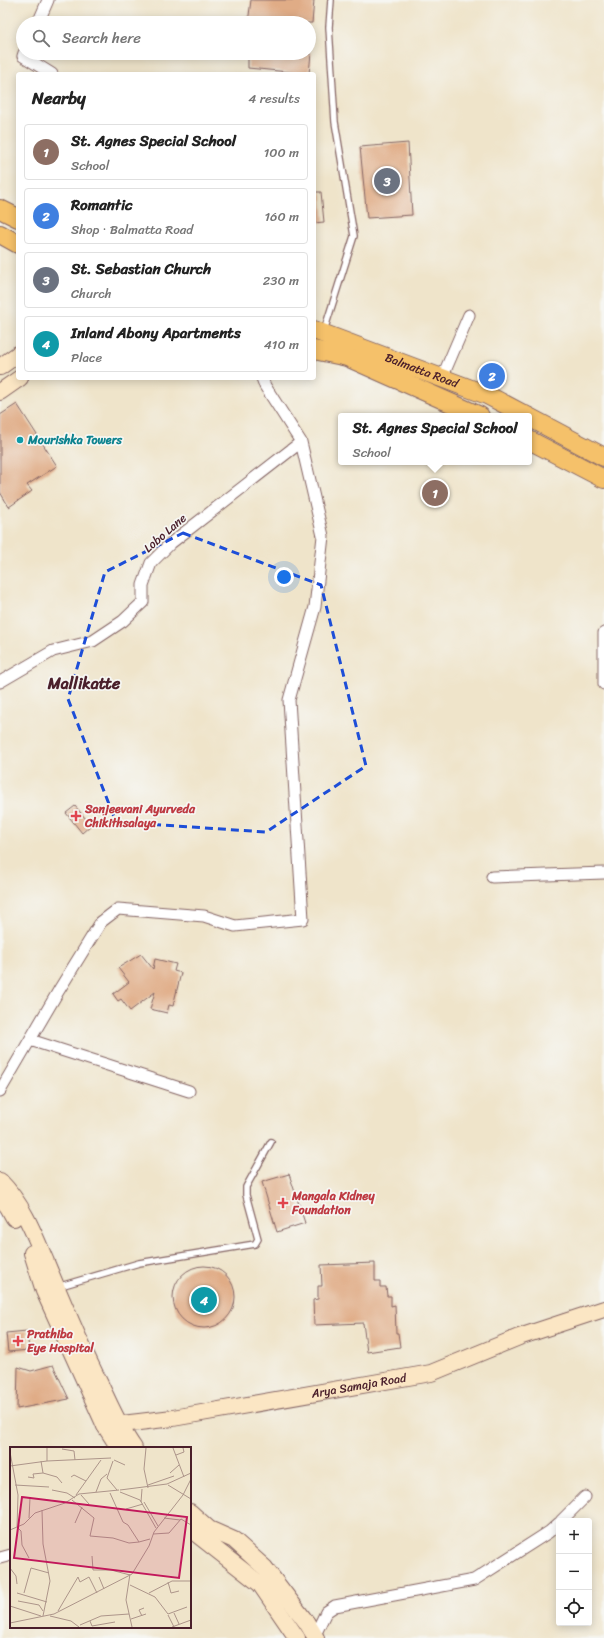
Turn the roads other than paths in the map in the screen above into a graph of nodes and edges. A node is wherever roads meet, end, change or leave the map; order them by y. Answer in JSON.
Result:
{"nodes":[{"id":1,"x":48,"y":0,"type":"edge"},
{"id":2,"x":331,"y":0,"type":"edge"},
{"id":3,"x":41,"y":16,"type":"edge"},
{"id":4,"x":27,"y":60,"type":"edge"},
{"id":5,"x":37,"y":69,"type":"edge"},
{"id":6,"x":0,"y":209,"type":"edge"},
{"id":7,"x":16,"y":217,"type":"edge"},
{"id":8,"x":0,"y":234,"type":"edge"},
{"id":9,"x":16,"y":243,"type":"edge"},
{"id":10,"x":469,"y":316,"type":"dead end"},
{"id":11,"x":319,"y":331,"type":"edge"},
{"id":12,"x":316,"y":350,"type":"edge"},
{"id":13,"x":16,"y":355,"type":"edge"},
{"id":14,"x":0,"y":367,"type":"edge"},
{"id":15,"x":442,"y":378,"type":"junction"},
{"id":16,"x":17,"y":380,"type":"edge"},
{"id":17,"x":263,"y":380,"type":"edge"},
{"id":18,"x":0,"y":392,"type":"edge"},
{"id":19,"x":473,"y":413,"type":"edge"},
{"id":20,"x":522,"y":413,"type":"edge"},
{"id":21,"x":532,"y":418,"type":"edge"},
{"id":22,"x":301,"y":442,"type":"junction"},
{"id":23,"x":532,"y":442,"type":"edge"},
{"id":24,"x":604,"y":457,"type":"edge"},
{"id":25,"x":604,"y":479,"type":"edge"},
{"id":26,"x":604,"y":633,"type":"edge"},
{"id":27,"x":0,"y":682,"type":"edge"},
{"id":28,"x":604,"y":684,"type":"edge"},
{"id":29,"x":604,"y":874,"type":"edge"},
{"id":30,"x":492,"y":877,"type":"dead end"},
{"id":31,"x":30,"y":1040,"type":"junction"},
{"id":32,"x":189,"y":1090,"type":"dead end"},
{"id":33,"x":0,"y":1091,"type":"edge"},
{"id":34,"x":271,"y":1142,"type":"dead end"},
{"id":35,"x":0,"y":1181,"type":"edge"},
{"id":36,"x":0,"y":1198,"type":"edge"},
{"id":37,"x":57,"y":1287,"type":"junction"},
{"id":38,"x":604,"y":1309,"type":"edge"},
{"id":39,"x":112,"y":1424,"type":"junction"},
{"id":40,"x":119,"y":1447,"type":"edge"},
{"id":41,"x":133,"y":1447,"type":"edge"},
{"id":42,"x":585,"y":1497,"type":"dead end"},
{"id":43,"x":191,"y":1513,"type":"edge"},
{"id":44,"x":564,"y":1518,"type":"edge"},
{"id":45,"x":556,"y":1526,"type":"edge"},
{"id":46,"x":193,"y":1535,"type":"edge"},
{"id":47,"x":10,"y":1555,"type":"edge"},
{"id":48,"x":0,"y":1558,"type":"edge"},
{"id":49,"x":314,"y":1637,"type":"edge"},
{"id":50,"x":297,"y":1638,"type":"edge"}],
"edges":[{"from":1,"to":3,"type":"street"},
{"from":2,"to":11,"type":"lane"},
{"from":4,"to":5,"type":"street"},
{"from":6,"to":7,"type":"main road"},
{"from":8,"to":9,"type":"main road"},
{"from":10,"to":15,"type":"street"},
{"from":11,"to":15,"type":"main road","name":"Balmatta Road"},
{"from":12,"to":19,"type":"main road"},
{"from":13,"to":14,"type":"main road"},
{"from":15,"to":20,"type":"main road","name":"Balmatta Road"},
{"from":16,"to":18,"type":"main road"},
{"from":17,"to":22,"type":"street"},
{"from":21,"to":24,"type":"main road","name":"Balmatta Road"},
{"from":22,"to":27,"type":"street","name":"Lobo Lane"},
{"from":22,"to":31,"type":"street"},
{"from":23,"to":25,"type":"main road"},
{"from":26,"to":28,"type":"street"},
{"from":29,"to":30,"type":"street"},
{"from":31,"to":32,"type":"street"},
{"from":31,"to":33,"type":"street"},
{"from":34,"to":37,"type":"lane"},
{"from":35,"to":37,"type":"main road"},
{"from":36,"to":39,"type":"main road"},
{"from":37,"to":39,"type":"main road"},
{"from":38,"to":39,"type":"main road","name":"Arya Samaja Road"},
{"from":39,"to":40,"type":"main road"},
{"from":39,"to":41,"type":"main road"},
{"from":42,"to":44,"type":"street"},
{"from":43,"to":49,"type":"main road"},
{"from":45,"to":49,"type":"street"},
{"from":46,"to":50,"type":"main road"},
{"from":47,"to":48,"type":"street"}]}
